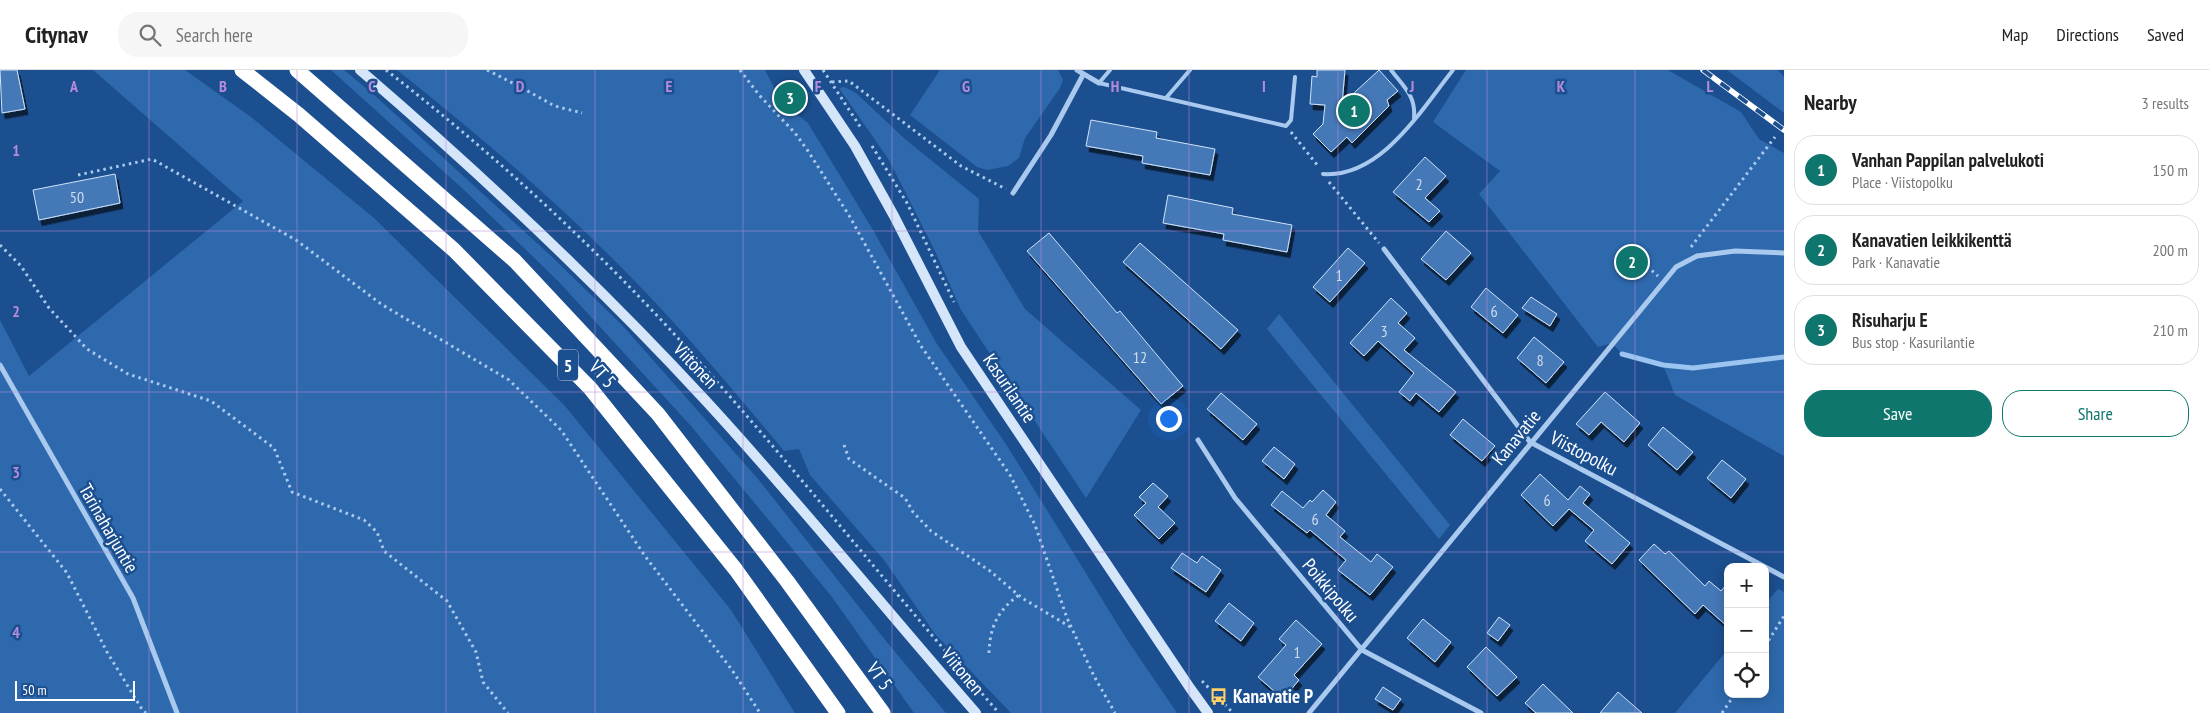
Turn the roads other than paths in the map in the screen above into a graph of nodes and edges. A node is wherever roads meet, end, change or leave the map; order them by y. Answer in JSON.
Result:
{"nodes":[{"id":1,"x":242,"y":70,"type":"edge"},
{"id":2,"x":297,"y":70,"type":"edge"},
{"id":3,"x":360,"y":70,"type":"edge"},
{"id":4,"x":804,"y":70,"type":"edge"},
{"id":5,"x":1077,"y":70,"type":"edge"},
{"id":6,"x":1110,"y":70,"type":"edge"},
{"id":7,"x":1190,"y":70,"type":"edge"},
{"id":8,"x":1391,"y":70,"type":"edge"},
{"id":9,"x":1453,"y":70,"type":"edge"},
{"id":10,"x":1083,"y":75,"type":"junction"},
{"id":11,"x":1295,"y":77,"type":"dead end"},
{"id":12,"x":1099,"y":83,"type":"junction"},
{"id":13,"x":1166,"y":98,"type":"junction"},
{"id":14,"x":1414,"y":118,"type":"junction"},
{"id":15,"x":1323,"y":174,"type":"road end"},
{"id":16,"x":1013,"y":193,"type":"road end"},
{"id":17,"x":1384,"y":250,"type":"road end"},
{"id":18,"x":1784,"y":253,"type":"edge"},
{"id":19,"x":0,"y":365,"type":"edge"},
{"id":20,"x":1198,"y":440,"type":"dead end"},
{"id":21,"x":1530,"y":442,"type":"junction"},
{"id":22,"x":1784,"y":577,"type":"edge"},
{"id":23,"x":1362,"y":650,"type":"junction"},
{"id":24,"x":177,"y":713,"type":"edge"},
{"id":25,"x":838,"y":713,"type":"edge"},
{"id":26,"x":882,"y":713,"type":"edge"},
{"id":27,"x":976,"y":713,"type":"edge"},
{"id":28,"x":1208,"y":713,"type":"edge"},
{"id":29,"x":1309,"y":713,"type":"edge"},
{"id":30,"x":1481,"y":713,"type":"edge"}],
"edges":[{"from":1,"to":25,"type":"highway","name":"VT 5","number":"5"},
{"from":2,"to":26,"type":"highway","name":"VT 5","number":"5"},
{"from":3,"to":27,"type":"main road","name":"Viitonen"},
{"from":4,"to":28,"type":"main road","name":"Kasurilantie"},
{"from":5,"to":10,"type":"street"},
{"from":6,"to":12,"type":"lane"},
{"from":7,"to":13,"type":"lane"},
{"from":8,"to":14,"type":"lane"},
{"from":9,"to":14,"type":"lane"},
{"from":10,"to":12,"type":"street"},
{"from":10,"to":16,"type":"street"},
{"from":11,"to":13,"type":"lane"},
{"from":12,"to":13,"type":"lane"},
{"from":14,"to":15,"type":"lane"},
{"from":17,"to":21,"type":"street","name":"Viistopolku"},
{"from":18,"to":21,"type":"street","name":"Kanavatie"},
{"from":19,"to":24,"type":"street","name":"Tarinaharjuntie"},
{"from":20,"to":23,"type":"street","name":"Poikkipolku"},
{"from":21,"to":22,"type":"street","name":"Viistopolku"},
{"from":21,"to":23,"type":"street","name":"Kanavatie"},
{"from":23,"to":29,"type":"street","name":"Kanavatie"},
{"from":23,"to":30,"type":"street","name":"Poikkipolku"}]}
